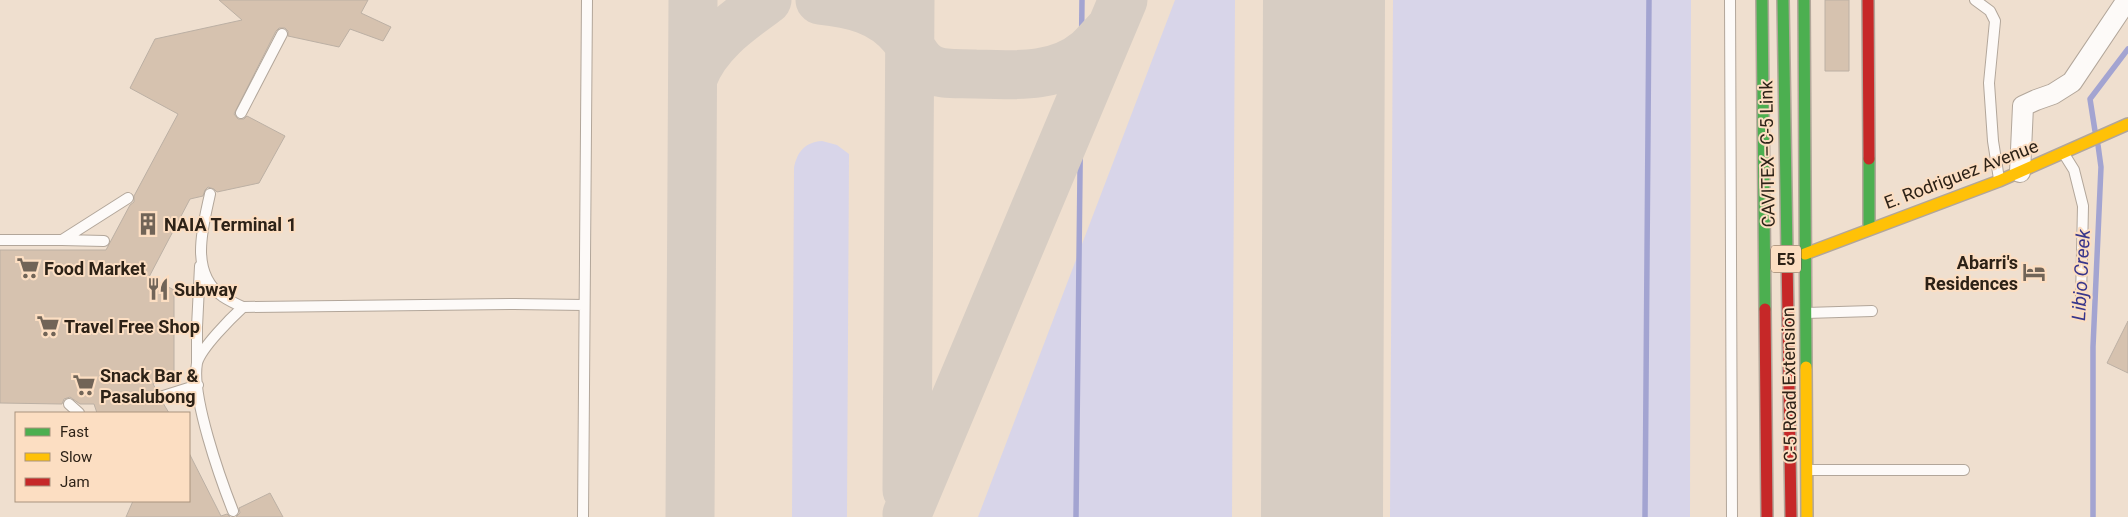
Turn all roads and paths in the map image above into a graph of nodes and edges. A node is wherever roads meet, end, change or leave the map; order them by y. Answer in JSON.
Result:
{"nodes":[{"id":1,"x":587,"y":0,"type":"edge"},
{"id":2,"x":1730,"y":0,"type":"edge"},
{"id":3,"x":1762,"y":0,"type":"edge"},
{"id":4,"x":1783,"y":0,"type":"edge"},
{"id":5,"x":1804,"y":0,"type":"edge"},
{"id":6,"x":1868,"y":0,"type":"edge"},
{"id":7,"x":1975,"y":0,"type":"edge"},
{"id":8,"x":2126,"y":0,"type":"edge"},
{"id":9,"x":282,"y":34,"type":"dead end"},
{"id":10,"x":240,"y":113,"type":"dead end"},
{"id":11,"x":2128,"y":124,"type":"edge"},
{"id":12,"x":2065,"y":152,"type":"junction"},
{"id":13,"x":2020,"y":172,"type":"junction"},
{"id":14,"x":1999,"y":181,"type":"junction"},
{"id":15,"x":210,"y":194,"type":"dead end"},
{"id":16,"x":128,"y":198,"type":"dead end"},
{"id":17,"x":1869,"y":229,"type":"junction"},
{"id":18,"x":0,"y":240,"type":"edge"},
{"id":19,"x":62,"y":240,"type":"junction"},
{"id":20,"x":104,"y":241,"type":"dead end"},
{"id":21,"x":1805,"y":254,"type":"junction"},
{"id":22,"x":200,"y":262,"type":"junction"},
{"id":23,"x":2081,"y":299,"type":"dead end"},
{"id":24,"x":584,"y":305,"type":"junction"},
{"id":25,"x":243,"y":307,"type":"junction"},
{"id":26,"x":1872,"y":311,"type":"dead end"},
{"id":27,"x":1805,"y":313,"type":"junction"},
{"id":28,"x":197,"y":362,"type":"junction"},
{"id":29,"x":198,"y":385,"type":"junction"},
{"id":30,"x":160,"y":397,"type":"dead end"},
{"id":31,"x":69,"y":404,"type":"dead end"},
{"id":32,"x":78,"y":412,"type":"edge"},
{"id":33,"x":1807,"y":470,"type":"junction"},
{"id":34,"x":1964,"y":470,"type":"dead end"},
{"id":35,"x":233,"y":511,"type":"dead end"},
{"id":36,"x":583,"y":517,"type":"edge"},
{"id":37,"x":1732,"y":517,"type":"edge"},
{"id":38,"x":1767,"y":517,"type":"edge"},
{"id":39,"x":1790,"y":517,"type":"edge"},
{"id":40,"x":1808,"y":517,"type":"edge"}],
"edges":[{"from":1,"to":24,"type":"lane"},
{"from":2,"to":37,"type":"lane"},
{"from":3,"to":38,"type":"main road","name":"CAVITEX–C-5 Link","number":"E5"},
{"from":4,"to":39,"type":"main road","name":"CAVITEX–C-5 Link","number":"E5"},
{"from":5,"to":21,"type":"main road","name":"C-5 Road Extension"},
{"from":6,"to":17,"type":"main road"},
{"from":7,"to":14,"type":"lane"},
{"from":8,"to":13,"type":"street"},
{"from":9,"to":10,"type":"lane"},
{"from":11,"to":12,"type":"main road","name":"E. Rodriguez Avenue"},
{"from":12,"to":13,"type":"main road","name":"E. Rodriguez Avenue"},
{"from":12,"to":23,"type":"lane"},
{"from":13,"to":14,"type":"main road","name":"E. Rodriguez Avenue"},
{"from":14,"to":17,"type":"main road","name":"E. Rodriguez Avenue"},
{"from":15,"to":22,"type":"lane"},
{"from":16,"to":19,"type":"lane"},
{"from":17,"to":21,"type":"main road","name":"E. Rodriguez Avenue"},
{"from":18,"to":19,"type":"lane"},
{"from":19,"to":20,"type":"lane"},
{"from":21,"to":27,"type":"main road","name":"C-5 Road Extension"},
{"from":22,"to":25,"type":"lane"},
{"from":22,"to":28,"type":"lane"},
{"from":24,"to":25,"type":"lane"},
{"from":24,"to":36,"type":"lane"},
{"from":25,"to":28,"type":"lane"},
{"from":26,"to":27,"type":"lane"},
{"from":27,"to":33,"type":"main road","name":"C-5 Road Extension"},
{"from":28,"to":29,"type":"lane"},
{"from":29,"to":30,"type":"lane"},
{"from":29,"to":35,"type":"lane"},
{"from":31,"to":32,"type":"lane"},
{"from":33,"to":34,"type":"lane"},
{"from":33,"to":40,"type":"main road","name":"C-5 Road Extension"}]}
